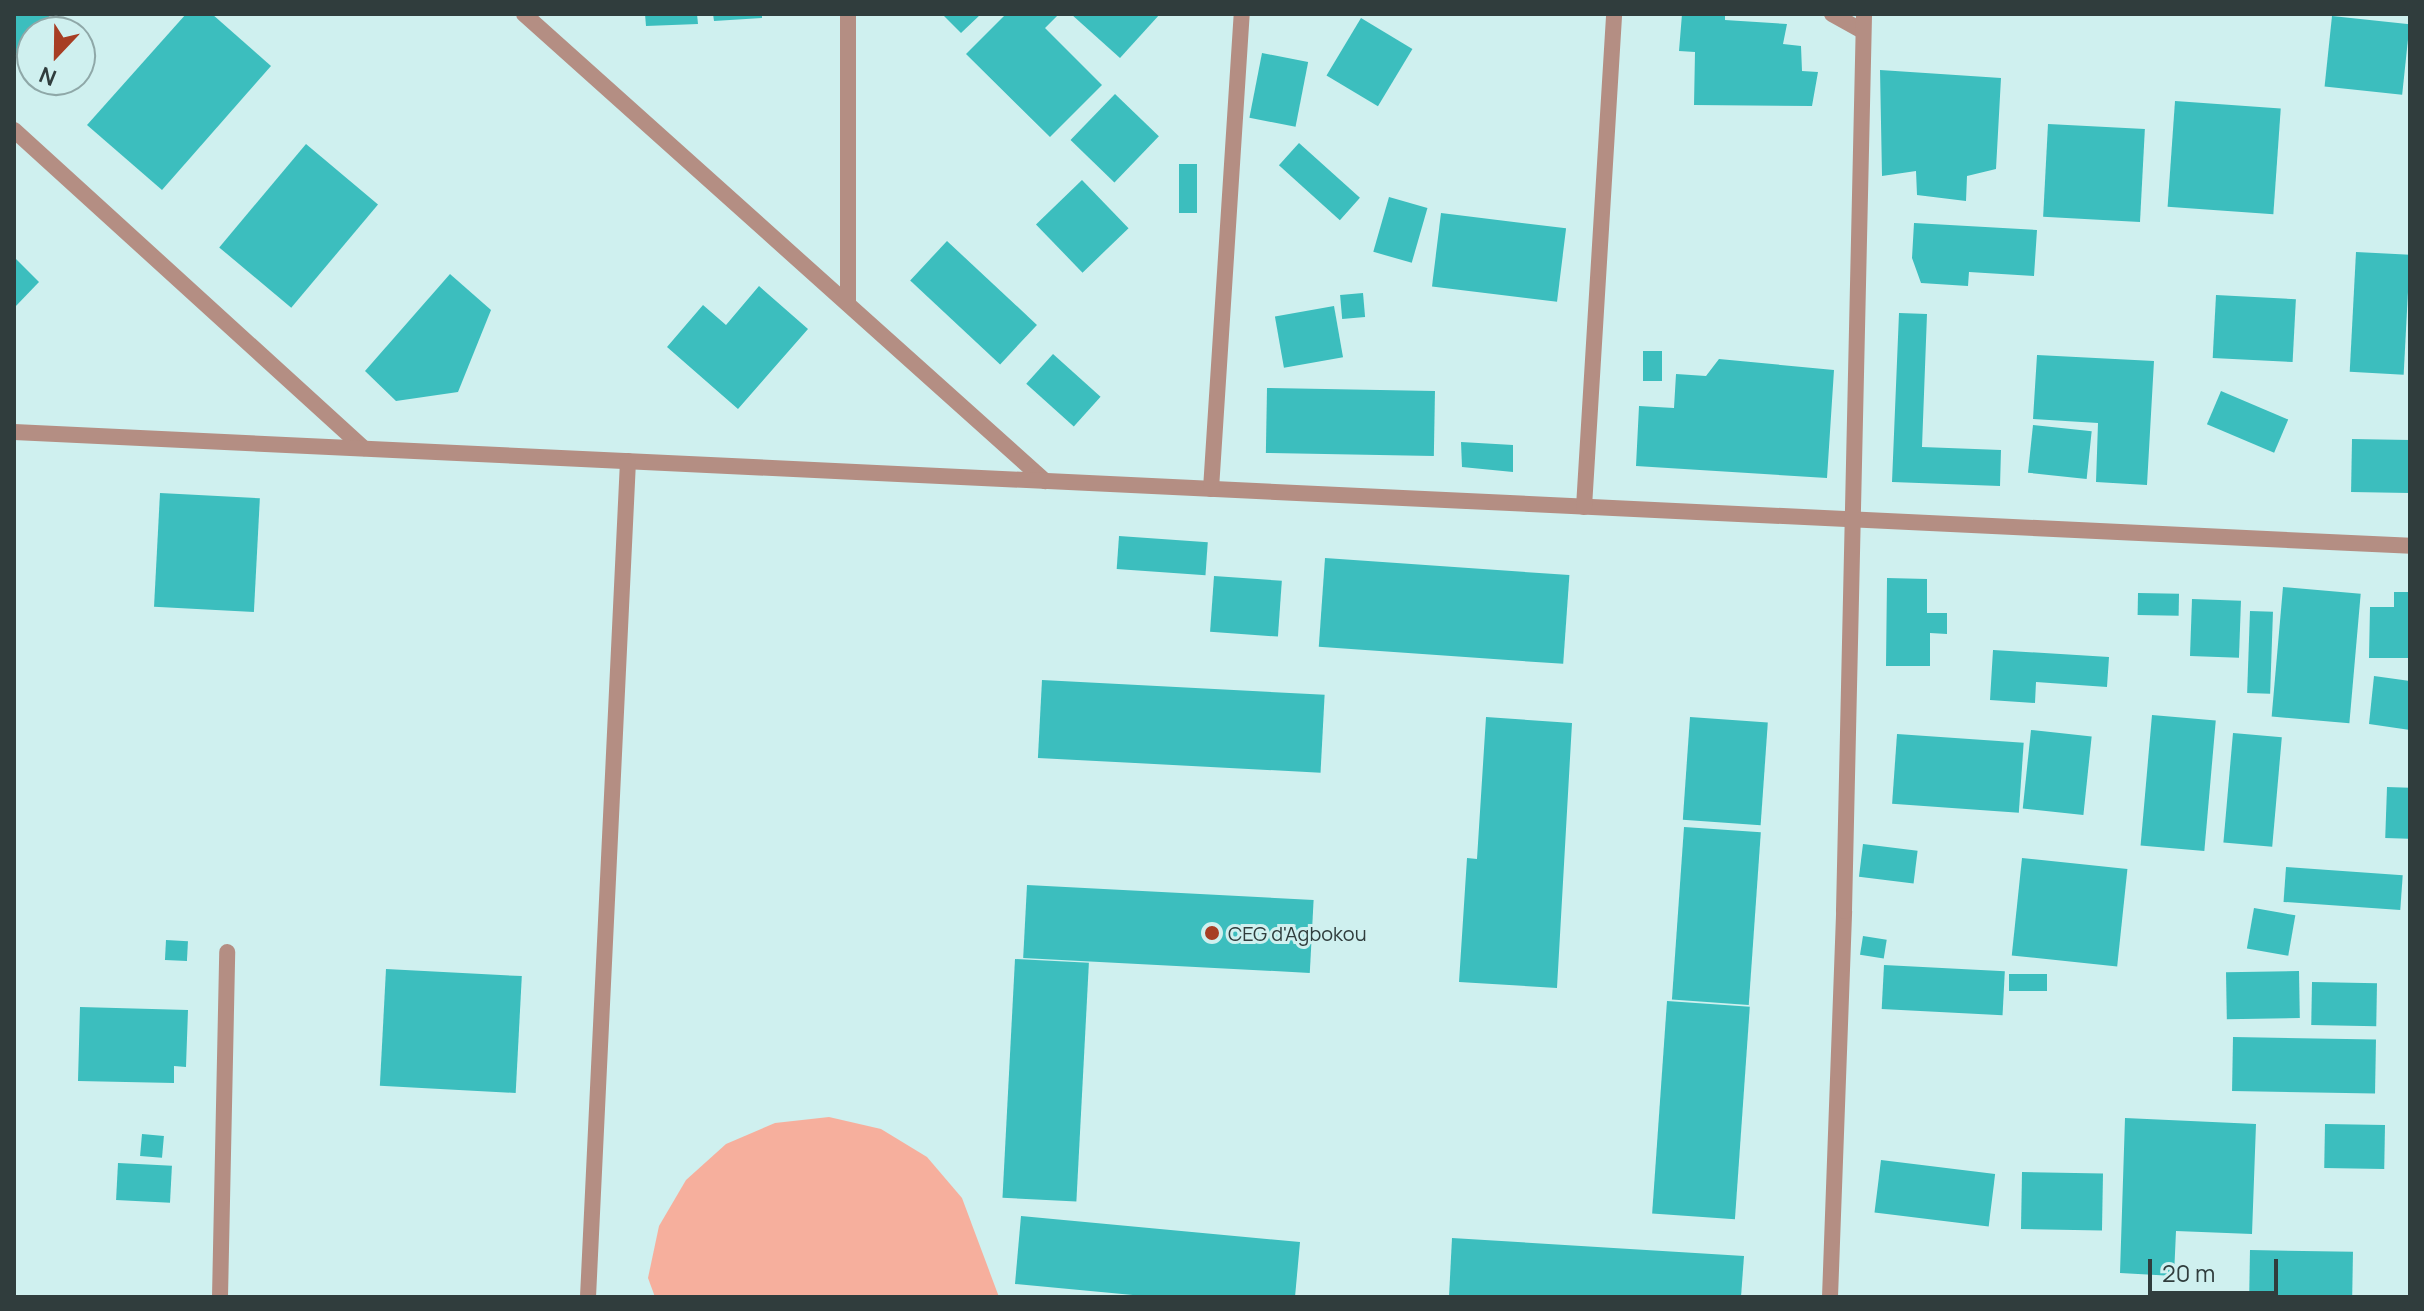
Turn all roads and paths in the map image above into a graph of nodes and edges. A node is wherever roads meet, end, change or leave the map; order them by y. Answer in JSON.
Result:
{"nodes":[{"id":1,"x":848,"y":14,"type":"edge"},
{"id":2,"x":1242,"y":14,"type":"edge"},
{"id":3,"x":1614,"y":14,"type":"edge"},
{"id":4,"x":1832,"y":14,"type":"edge"},
{"id":5,"x":527,"y":15,"type":"edge"},
{"id":6,"x":1863,"y":22,"type":"edge"},
{"id":7,"x":14,"y":130,"type":"edge"},
{"id":8,"x":848,"y":303,"type":"junction"},
{"id":9,"x":14,"y":432,"type":"edge"},
{"id":10,"x":364,"y":448,"type":"junction"},
{"id":11,"x":628,"y":461,"type":"junction"},
{"id":12,"x":1045,"y":481,"type":"junction"},
{"id":13,"x":1211,"y":489,"type":"junction"},
{"id":14,"x":1584,"y":507,"type":"junction"},
{"id":15,"x":1854,"y":520,"type":"junction"},
{"id":16,"x":2410,"y":546,"type":"edge"},
{"id":17,"x":227,"y":952,"type":"dead end"},
{"id":18,"x":220,"y":1297,"type":"edge"},
{"id":19,"x":588,"y":1297,"type":"edge"},
{"id":20,"x":1830,"y":1297,"type":"edge"}],
"edges":[{"from":1,"to":8,"type":"street"},
{"from":2,"to":13,"type":"street"},
{"from":3,"to":14,"type":"street"},
{"from":4,"to":6,"type":"street"},
{"from":5,"to":8,"type":"street"},
{"from":6,"to":15,"type":"street"},
{"from":7,"to":10,"type":"street"},
{"from":8,"to":12,"type":"street"},
{"from":9,"to":10,"type":"street"},
{"from":10,"to":11,"type":"street"},
{"from":11,"to":12,"type":"street"},
{"from":11,"to":19,"type":"street"},
{"from":12,"to":13,"type":"street"},
{"from":13,"to":14,"type":"street"},
{"from":14,"to":15,"type":"street"},
{"from":15,"to":16,"type":"street"},
{"from":15,"to":20,"type":"street"},
{"from":17,"to":18,"type":"street"}]}
